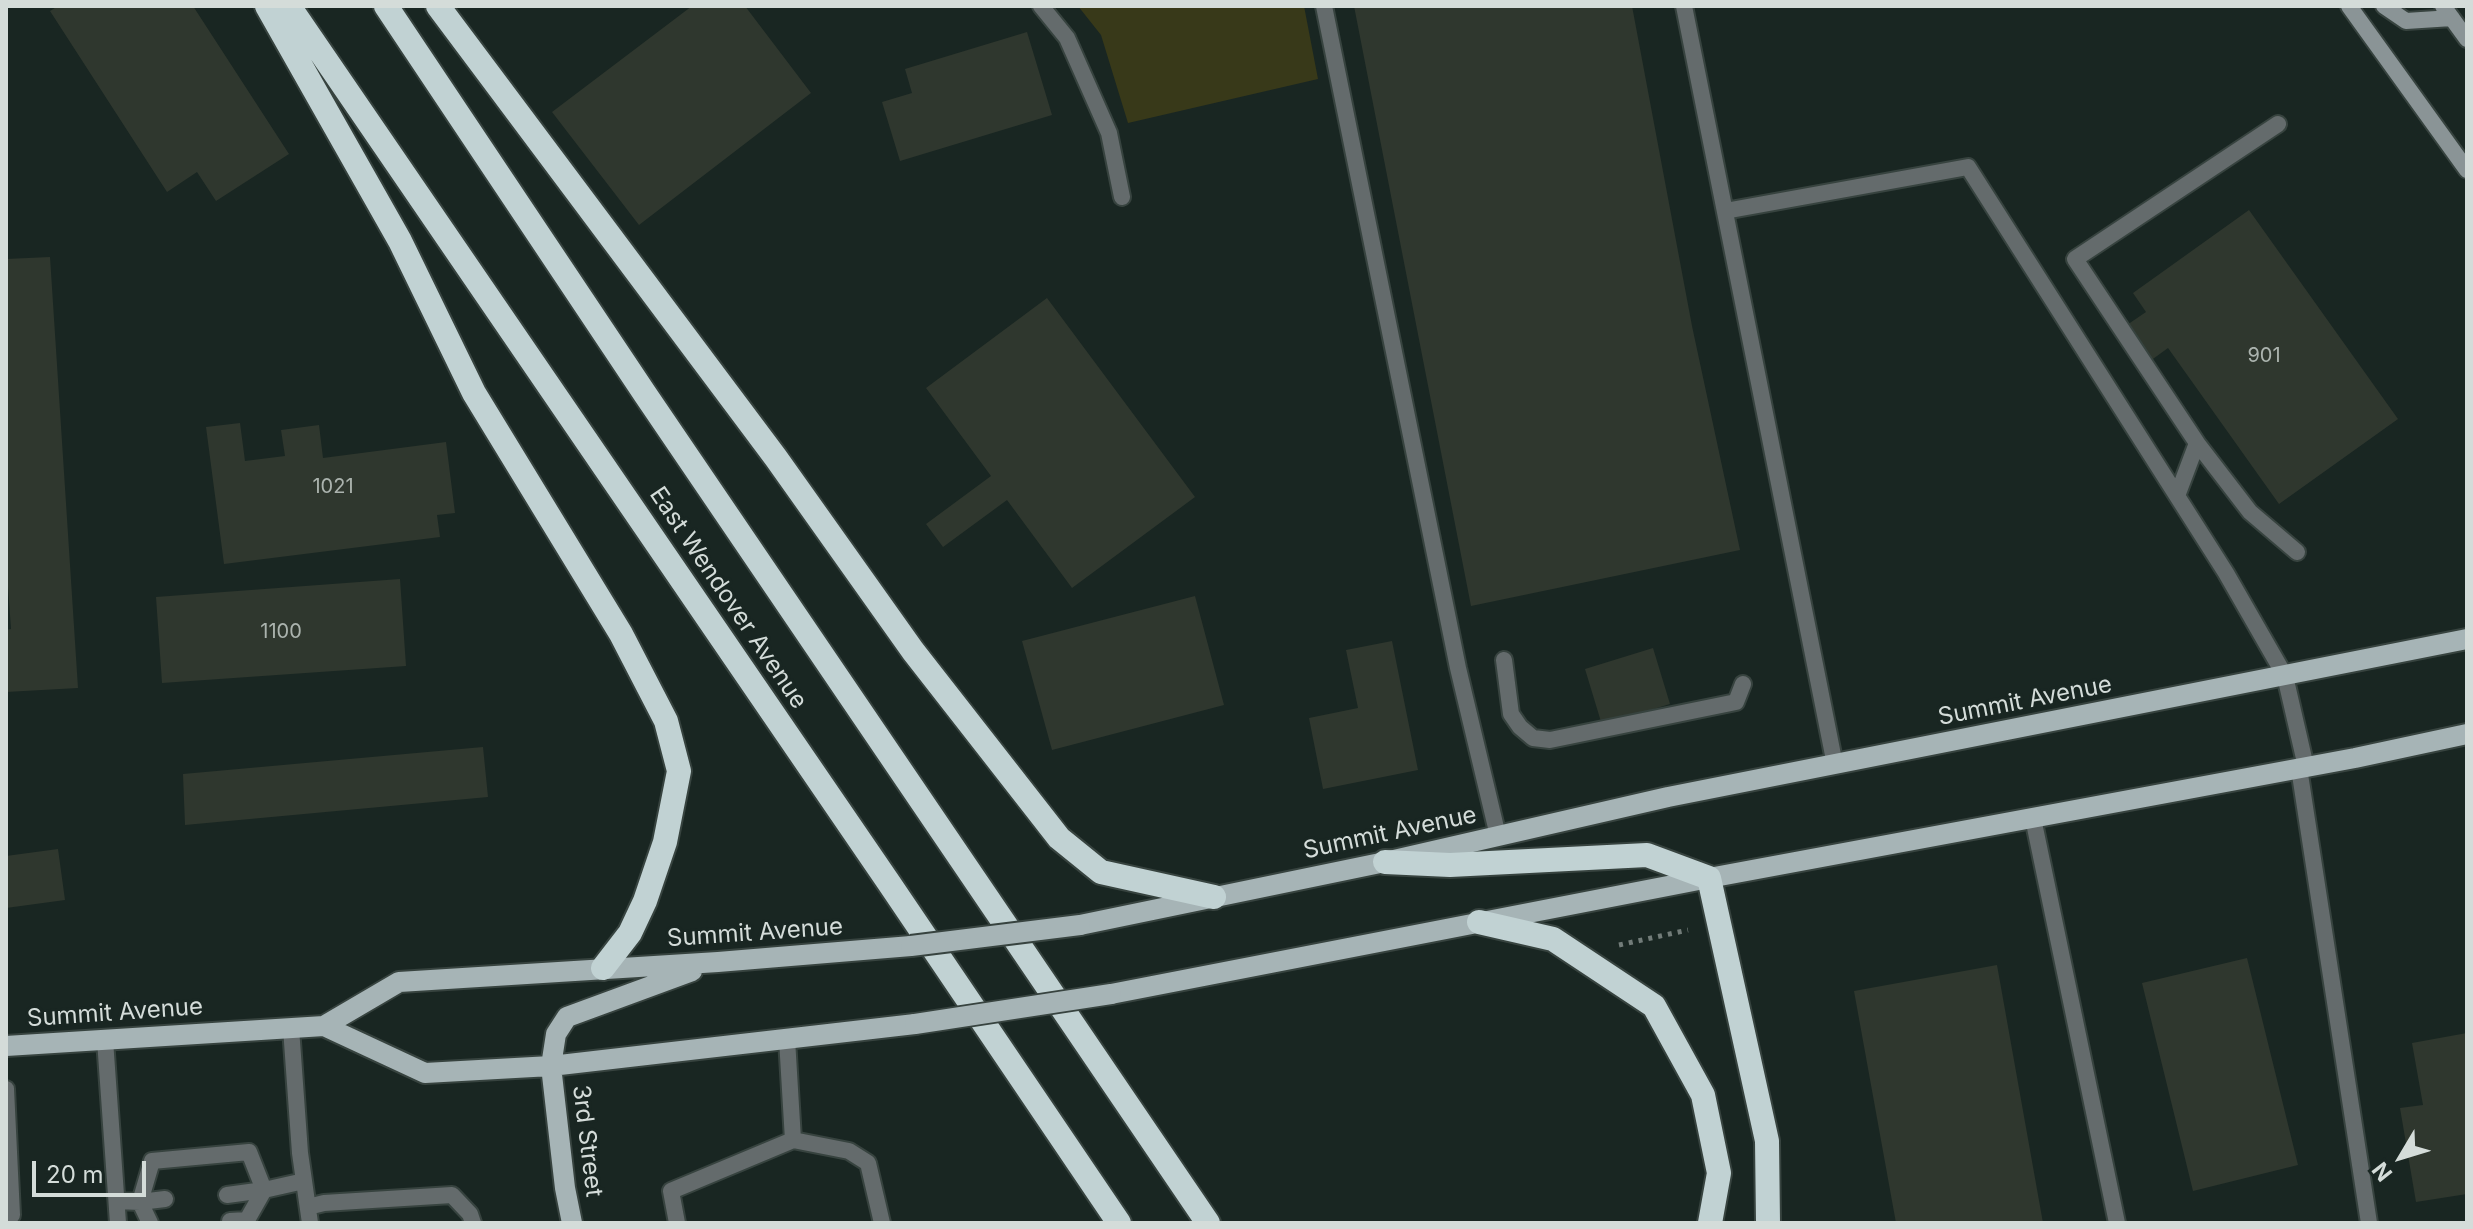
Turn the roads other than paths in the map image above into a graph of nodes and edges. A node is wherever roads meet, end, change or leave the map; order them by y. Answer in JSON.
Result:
{"nodes":[{"id":1,"x":267,"y":6,"type":"edge"},
{"id":2,"x":289,"y":6,"type":"edge"},
{"id":3,"x":386,"y":6,"type":"edge"},
{"id":4,"x":438,"y":6,"type":"edge"},
{"id":5,"x":1041,"y":6,"type":"edge"},
{"id":6,"x":1324,"y":6,"type":"edge"},
{"id":7,"x":1684,"y":6,"type":"edge"},
{"id":8,"x":2349,"y":6,"type":"edge"},
{"id":9,"x":2384,"y":6,"type":"edge"},
{"id":10,"x":2448,"y":12,"type":"edge"},
{"id":11,"x":2467,"y":39,"type":"edge"},
{"id":12,"x":2278,"y":124,"type":"dead end"},
{"id":13,"x":2467,"y":170,"type":"edge"},
{"id":14,"x":1122,"y":197,"type":"dead end"},
{"id":15,"x":1725,"y":211,"type":"junction"},
{"id":16,"x":2197,"y":443,"type":"junction"},
{"id":17,"x":2177,"y":496,"type":"junction"},
{"id":18,"x":2297,"y":552,"type":"dead end"},
{"id":19,"x":2467,"y":639,"type":"edge"},
{"id":20,"x":1504,"y":660,"type":"dead end"},
{"id":21,"x":2285,"y":676,"type":"junction"},
{"id":22,"x":1743,"y":684,"type":"dead end"},
{"id":23,"x":2467,"y":734,"type":"edge"},
{"id":24,"x":1835,"y":765,"type":"junction"},
{"id":25,"x":2302,"y":768,"type":"junction"},
{"id":26,"x":2033,"y":818,"type":"junction"},
{"id":27,"x":1498,"y":836,"type":"junction"},
{"id":28,"x":1385,"y":862,"type":"junction"},
{"id":29,"x":1709,"y":878,"type":"junction"},
{"id":30,"x":1214,"y":897,"type":"junction"},
{"id":31,"x":1479,"y":922,"type":"junction"},
{"id":32,"x":718,"y":962,"type":"junction"},
{"id":33,"x":603,"y":968,"type":"junction"},
{"id":34,"x":324,"y":1026,"type":"junction"},
{"id":35,"x":291,"y":1028,"type":"junction"},
{"id":36,"x":787,"y":1039,"type":"junction"},
{"id":37,"x":105,"y":1040,"type":"junction"},
{"id":38,"x":6,"y":1046,"type":"edge"},
{"id":39,"x":551,"y":1066,"type":"junction"},
{"id":40,"x":6,"y":1089,"type":"edge"},
{"id":41,"x":793,"y":1140,"type":"junction"},
{"id":42,"x":304,"y":1181,"type":"junction"},
{"id":43,"x":1180,"y":1182,"type":"junction"},
{"id":44,"x":264,"y":1190,"type":"junction"},
{"id":45,"x":227,"y":1195,"type":"dead end"},
{"id":46,"x":165,"y":1199,"type":"dead end"},
{"id":47,"x":117,"y":1201,"type":"junction"},
{"id":48,"x":140,"y":1202,"type":"junction"},
{"id":49,"x":6,"y":1215,"type":"edge"},
{"id":50,"x":309,"y":1215,"type":"edge"},
{"id":51,"x":230,"y":1221,"type":"dead end"},
{"id":52,"x":118,"y":1223,"type":"edge"},
{"id":53,"x":150,"y":1223,"type":"edge"},
{"id":54,"x":473,"y":1223,"type":"edge"},
{"id":55,"x":572,"y":1223,"type":"edge"},
{"id":56,"x":677,"y":1223,"type":"edge"},
{"id":57,"x":882,"y":1223,"type":"edge"},
{"id":58,"x":1119,"y":1223,"type":"edge"},
{"id":59,"x":1208,"y":1223,"type":"edge"},
{"id":60,"x":1223,"y":1223,"type":"edge"},
{"id":61,"x":1710,"y":1223,"type":"edge"},
{"id":62,"x":1768,"y":1223,"type":"edge"},
{"id":63,"x":2117,"y":1223,"type":"edge"},
{"id":64,"x":2369,"y":1223,"type":"edge"}],
"edges":[{"from":1,"to":33,"type":"highway"},
{"from":2,"to":58,"type":"highway","name":"East Wendover Avenue"},
{"from":3,"to":43,"type":"highway","name":"East Wendover Avenue"},
{"from":4,"to":30,"type":"highway"},
{"from":5,"to":14,"type":"lane"},
{"from":6,"to":27,"type":"lane"},
{"from":7,"to":15,"type":"lane"},
{"from":8,"to":13,"type":"main road"},
{"from":9,"to":10,"type":"main road"},
{"from":10,"to":11,"type":"main road"},
{"from":12,"to":16,"type":"lane"},
{"from":15,"to":17,"type":"lane"},
{"from":15,"to":24,"type":"lane"},
{"from":16,"to":17,"type":"lane"},
{"from":16,"to":18,"type":"lane"},
{"from":17,"to":21,"type":"lane"},
{"from":19,"to":21,"type":"main road","name":"Summit Avenue"},
{"from":20,"to":22,"type":"lane"},
{"from":21,"to":24,"type":"main road","name":"Summit Avenue"},
{"from":21,"to":25,"type":"lane"},
{"from":23,"to":25,"type":"main road","name":"Summit Avenue"},
{"from":24,"to":27,"type":"main road","name":"Summit Avenue"},
{"from":25,"to":26,"type":"main road","name":"Summit Avenue"},
{"from":25,"to":64,"type":"lane"},
{"from":26,"to":29,"type":"main road","name":"Summit Avenue"},
{"from":26,"to":63,"type":"lane"},
{"from":27,"to":28,"type":"main road","name":"Summit Avenue"},
{"from":28,"to":29,"type":"highway"},
{"from":28,"to":30,"type":"main road","name":"Summit Avenue"},
{"from":29,"to":31,"type":"main road","name":"Summit Avenue"},
{"from":29,"to":62,"type":"highway"},
{"from":30,"to":32,"type":"main road","name":"Summit Avenue","bridge":true},
{"from":31,"to":36,"type":"main road","name":"Summit Avenue","bridge":true},
{"from":31,"to":61,"type":"highway"},
{"from":32,"to":33,"type":"main road","name":"Summit Avenue"},
{"from":32,"to":39,"type":"main road","name":"3rd Street"},
{"from":33,"to":34,"type":"main road","name":"Summit Avenue"},
{"from":34,"to":35,"type":"main road","name":"Summit Avenue"},
{"from":34,"to":39,"type":"main road","name":"Summit Avenue"},
{"from":35,"to":37,"type":"main road","name":"Summit Avenue"},
{"from":35,"to":42,"type":"lane"},
{"from":36,"to":39,"type":"main road","name":"Summit Avenue"},
{"from":36,"to":41,"type":"lane"},
{"from":37,"to":38,"type":"main road","name":"Summit Avenue"},
{"from":37,"to":47,"type":"lane"},
{"from":39,"to":55,"type":"main road","name":"3rd Street"},
{"from":40,"to":49,"type":"lane"},
{"from":41,"to":56,"type":"lane"},
{"from":41,"to":57,"type":"lane"},
{"from":42,"to":44,"type":"lane"},
{"from":42,"to":50,"type":"lane"},
{"from":43,"to":59,"type":"highway","name":"East Wendover Avenue"},
{"from":43,"to":60,"type":"highway"},
{"from":44,"to":45,"type":"lane"},
{"from":44,"to":48,"type":"lane"},
{"from":44,"to":51,"type":"lane"},
{"from":46,"to":48,"type":"lane"},
{"from":47,"to":48,"type":"lane"},
{"from":47,"to":52,"type":"lane"},
{"from":48,"to":53,"type":"lane"},
{"from":50,"to":54,"type":"lane"}]}
